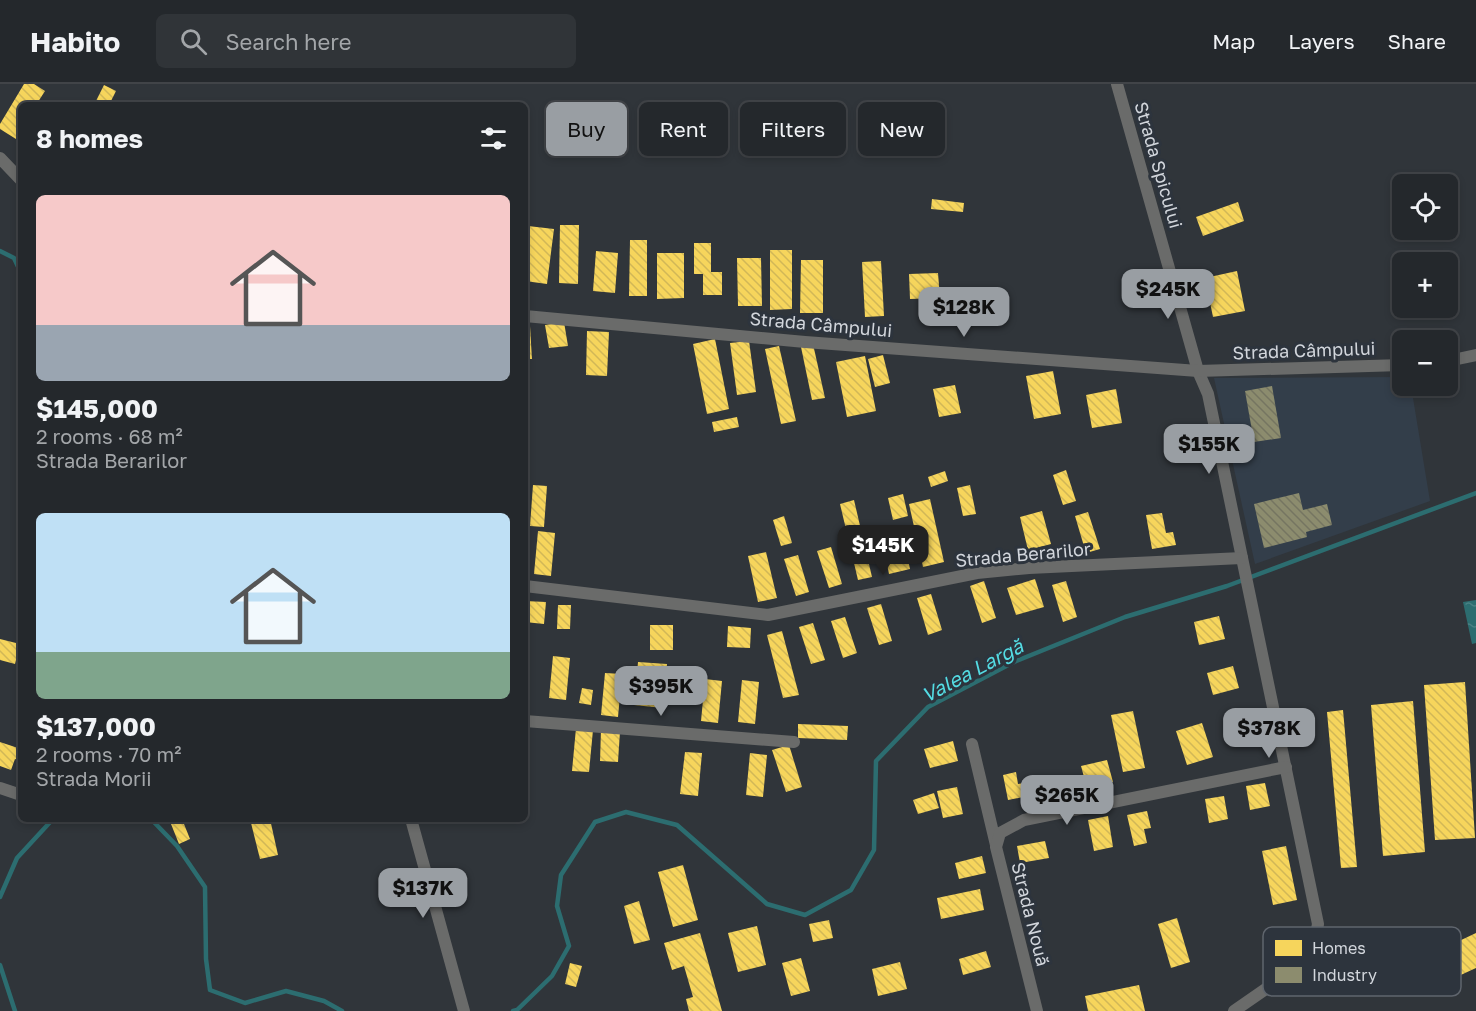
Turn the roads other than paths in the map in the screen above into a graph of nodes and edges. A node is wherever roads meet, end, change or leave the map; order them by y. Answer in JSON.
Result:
{"nodes":[{"id":1,"x":1117,"y":84,"type":"edge"},
{"id":2,"x":0,"y":158,"type":"edge"},
{"id":3,"x":18,"y":177,"type":"edge"},
{"id":4,"x":528,"y":316,"type":"edge"},
{"id":5,"x":1476,"y":355,"type":"edge"},
{"id":6,"x":1458,"y":359,"type":"edge"},
{"id":7,"x":1392,"y":365,"type":"edge"},
{"id":8,"x":1198,"y":371,"type":"junction"},
{"id":9,"x":1244,"y":564,"type":"junction"},
{"id":10,"x":528,"y":586,"type":"edge"},
{"id":11,"x":528,"y":721,"type":"edge"},
{"id":12,"x":794,"y":742,"type":"dead end"},
{"id":13,"x":972,"y":744,"type":"dead end"},
{"id":14,"x":1286,"y":767,"type":"junction"},
{"id":15,"x":0,"y":788,"type":"edge"},
{"id":16,"x":18,"y":794,"type":"edge"},
{"id":17,"x":412,"y":822,"type":"edge"},
{"id":18,"x":996,"y":847,"type":"junction"},
{"id":19,"x":1317,"y":927,"type":"edge"},
{"id":20,"x":1263,"y":991,"type":"edge"},
{"id":21,"x":464,"y":1011,"type":"edge"},
{"id":22,"x":1037,"y":1011,"type":"edge"},
{"id":23,"x":1234,"y":1011,"type":"edge"}],
"edges":[{"from":1,"to":8,"type":"street","name":"Strada Spicului"},
{"from":2,"to":3,"type":"street"},
{"from":4,"to":8,"type":"street","name":"Strada Câmpului"},
{"from":5,"to":6,"type":"street"},
{"from":7,"to":8,"type":"street","name":"Strada Câmpului"},
{"from":8,"to":9,"type":"street","name":"Strada Spicului"},
{"from":9,"to":10,"type":"street","name":"Strada Berarilor"},
{"from":9,"to":14,"type":"street","name":"Strada Spicului"},
{"from":11,"to":12,"type":"street"},
{"from":13,"to":18,"type":"street"},
{"from":14,"to":18,"type":"street","name":"Strada Nouă"},
{"from":14,"to":19,"type":"street"},
{"from":15,"to":16,"type":"street"},
{"from":17,"to":21,"type":"street"},
{"from":18,"to":22,"type":"street","name":"Strada Nouă"},
{"from":20,"to":23,"type":"street"}]}
